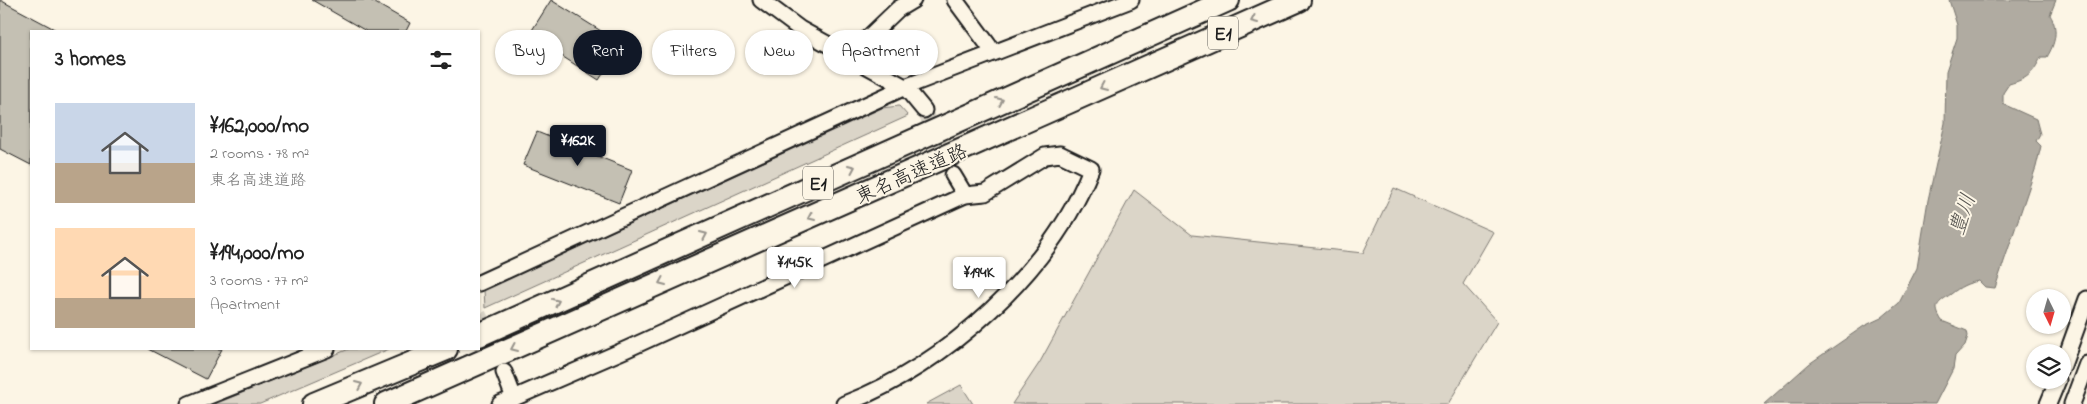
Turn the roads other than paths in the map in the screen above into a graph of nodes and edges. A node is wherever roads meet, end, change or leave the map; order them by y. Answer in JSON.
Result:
{"nodes":[{"id":1,"x":760,"y":0,"type":"edge"},
{"id":2,"x":913,"y":0,"type":"edge"},
{"id":3,"x":954,"y":0,"type":"edge"},
{"id":4,"x":1131,"y":0,"type":"edge"},
{"id":5,"x":1228,"y":0,"type":"edge"},
{"id":6,"x":1299,"y":0,"type":"edge"},
{"id":7,"x":876,"y":30,"type":"edge"},
{"id":8,"x":823,"y":42,"type":"edge"},
{"id":9,"x":991,"y":54,"type":"junction"},
{"id":10,"x":882,"y":75,"type":"edge"},
{"id":11,"x":904,"y":87,"type":"junction"},
{"id":12,"x":924,"y":110,"type":"tunnel mouth"},
{"id":13,"x":953,"y":175,"type":"tunnel mouth"},
{"id":14,"x":965,"y":195,"type":"junction"},
{"id":15,"x":480,"y":283,"type":"edge"},
{"id":16,"x":2087,"y":299,"type":"edge"},
{"id":17,"x":480,"y":335,"type":"edge"},
{"id":18,"x":2071,"y":344,"type":"edge"},
{"id":19,"x":324,"y":350,"type":"edge"},
{"id":20,"x":444,"y":350,"type":"edge"},
{"id":21,"x":2087,"y":364,"type":"edge"},
{"id":22,"x":504,"y":372,"type":"tunnel mouth"},
{"id":23,"x":2054,"y":389,"type":"edge"},
{"id":24,"x":507,"y":401,"type":"edge"},
{"id":25,"x":189,"y":404,"type":"edge"},
{"id":26,"x":314,"y":404,"type":"edge"},
{"id":27,"x":386,"y":404,"type":"edge"},
{"id":28,"x":844,"y":404,"type":"edge"},
{"id":29,"x":2048,"y":404,"type":"edge"},
{"id":30,"x":2072,"y":404,"type":"edge"}],
"edges":[{"from":1,"to":8,"type":"street"},
{"from":2,"to":7,"type":"street"},
{"from":3,"to":9,"type":"street"},
{"from":4,"to":9,"type":"street"},
{"from":17,"to":5,"type":"highway","name":"東名高速道路","number":"E1","one_way":true},
{"from":6,"to":27,"type":"highway","name":"東名高速道路","number":"E1","one_way":true},
{"from":9,"to":11,"type":"street"},
{"from":10,"to":11,"type":"street"},
{"from":11,"to":12,"type":"street"},
{"from":11,"to":15,"type":"street"},
{"from":13,"to":14,"type":"street"},
{"from":14,"to":24,"type":"street"},
{"from":14,"to":28,"type":"street"},
{"from":16,"to":18,"type":"street"},
{"from":19,"to":25,"type":"street"},
{"from":26,"to":20,"type":"highway","one_way":true},
{"from":21,"to":30,"type":"street"},
{"from":22,"to":24,"type":"street"},
{"from":23,"to":29,"type":"street"}]}
